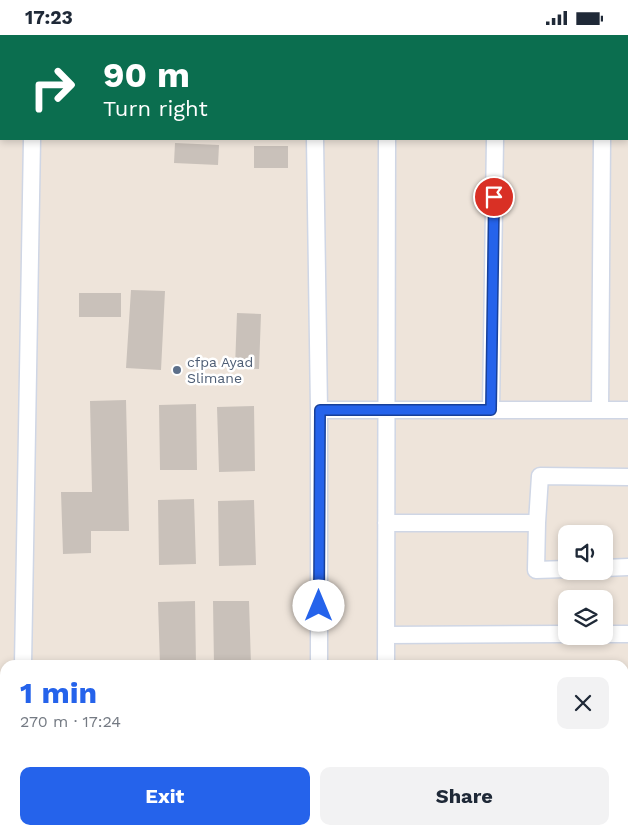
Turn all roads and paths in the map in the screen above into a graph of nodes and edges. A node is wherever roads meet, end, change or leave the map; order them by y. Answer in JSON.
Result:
{"nodes":[{"id":1,"x":32,"y":140,"type":"edge"},
{"id":2,"x":315,"y":140,"type":"edge"},
{"id":3,"x":387,"y":140,"type":"edge"},
{"id":4,"x":495,"y":140,"type":"edge"},
{"id":5,"x":602,"y":140,"type":"edge"},
{"id":6,"x":600,"y":409,"type":"junction"},
{"id":7,"x":320,"y":410,"type":"junction"},
{"id":8,"x":386,"y":410,"type":"junction"},
{"id":9,"x":491,"y":410,"type":"junction"},
{"id":10,"x":628,"y":411,"type":"edge"},
{"id":11,"x":628,"y":477,"type":"edge"},
{"id":12,"x":386,"y":523,"type":"junction"},
{"id":13,"x":537,"y":523,"type":"junction"},
{"id":14,"x":628,"y":567,"type":"edge"},
{"id":15,"x":613,"y":568,"type":"edge"},
{"id":16,"x":558,"y":569,"type":"edge"},
{"id":17,"x":558,"y":634,"type":"edge"},
{"id":18,"x":613,"y":634,"type":"edge"},
{"id":19,"x":628,"y":634,"type":"edge"},
{"id":20,"x":386,"y":635,"type":"junction"},
{"id":21,"x":23,"y":660,"type":"edge"},
{"id":22,"x":319,"y":660,"type":"edge"},
{"id":23,"x":386,"y":660,"type":"edge"}],
"edges":[{"from":1,"to":21,"type":"street"},
{"from":2,"to":7,"type":"street"},
{"from":3,"to":8,"type":"street"},
{"from":4,"to":9,"type":"street"},
{"from":5,"to":6,"type":"street"},
{"from":6,"to":9,"type":"street"},
{"from":6,"to":10,"type":"street"},
{"from":7,"to":8,"type":"street"},
{"from":7,"to":22,"type":"street"},
{"from":8,"to":9,"type":"street"},
{"from":8,"to":12,"type":"street"},
{"from":11,"to":13,"type":"street"},
{"from":12,"to":13,"type":"street"},
{"from":12,"to":20,"type":"street"},
{"from":13,"to":16,"type":"street"},
{"from":14,"to":15,"type":"street"},
{"from":17,"to":20,"type":"street"},
{"from":18,"to":19,"type":"street"},
{"from":20,"to":23,"type":"street"}]}
